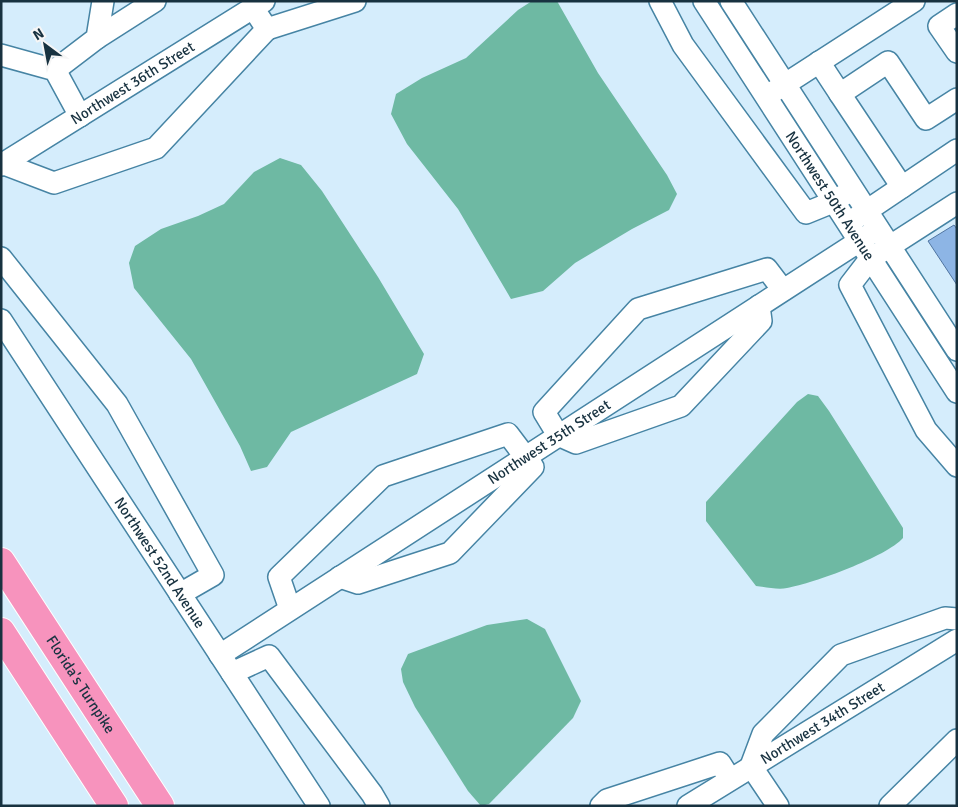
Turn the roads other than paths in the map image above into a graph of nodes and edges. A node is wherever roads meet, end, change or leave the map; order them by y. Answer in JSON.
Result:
{"nodes":[{"id":1,"x":103,"y":1,"type":"edge"},
{"id":2,"x":155,"y":1,"type":"edge"},
{"id":3,"x":356,"y":1,"type":"edge"},
{"id":4,"x":660,"y":1,"type":"edge"},
{"id":5,"x":704,"y":1,"type":"edge"},
{"id":6,"x":731,"y":1,"type":"edge"},
{"id":7,"x":914,"y":1,"type":"edge"},
{"id":8,"x":259,"y":5,"type":"edge"},
{"id":9,"x":957,"y":14,"type":"edge"},
{"id":10,"x":267,"y":29,"type":"junction"},
{"id":11,"x":97,"y":38,"type":"junction"},
{"id":12,"x":957,"y":52,"type":"edge"},
{"id":13,"x":1,"y":55,"type":"edge"},
{"id":14,"x":819,"y":62,"type":"junction"},
{"id":15,"x":56,"y":70,"type":"junction"},
{"id":16,"x":785,"y":84,"type":"junction"},
{"id":17,"x":840,"y":94,"type":"junction"},
{"id":18,"x":765,"y":97,"type":"junction"},
{"id":19,"x":957,"y":99,"type":"edge"},
{"id":20,"x":80,"y":116,"type":"junction"},
{"id":21,"x":957,"y":150,"type":"edge"},
{"id":22,"x":3,"y":165,"type":"edge"},
{"id":23,"x":902,"y":187,"type":"junction"},
{"id":24,"x":853,"y":189,"type":"junction"},
{"id":25,"x":833,"y":202,"type":"junction"},
{"id":26,"x":957,"y":203,"type":"edge"},
{"id":27,"x":867,"y":211,"type":"junction"},
{"id":28,"x":878,"y":229,"type":"junction"},
{"id":29,"x":853,"y":233,"type":"junction"},
{"id":30,"x":890,"y":246,"type":"junction"},
{"id":31,"x":1,"y":258,"type":"edge"},
{"id":32,"x":870,"y":259,"type":"junction"},
{"id":33,"x":783,"y":290,"type":"junction"},
{"id":34,"x":759,"y":306,"type":"junction"},
{"id":35,"x":1,"y":320,"type":"edge"},
{"id":36,"x":957,"y":350,"type":"edge"},
{"id":37,"x":957,"y":392,"type":"edge"},
{"id":38,"x":558,"y":435,"type":"junction"},
{"id":39,"x":525,"y":457,"type":"junction"},
{"id":40,"x":957,"y":466,"type":"edge"},
{"id":41,"x":1,"y":562,"type":"edge"},
{"id":42,"x":340,"y":577,"type":"junction"},
{"id":43,"x":180,"y":594,"type":"junction"},
{"id":44,"x":290,"y":609,"type":"junction"},
{"id":45,"x":957,"y":619,"type":"edge"},
{"id":46,"x":1,"y":632,"type":"edge"},
{"id":47,"x":957,"y":640,"type":"edge"},
{"id":48,"x":220,"y":655,"type":"junction"},
{"id":49,"x":232,"y":673,"type":"junction"},
{"id":50,"x":957,"y":740,"type":"edge"},
{"id":51,"x":751,"y":766,"type":"junction"},
{"id":52,"x":730,"y":779,"type":"junction"},
{"id":53,"x":114,"y":806,"type":"edge"},
{"id":54,"x":160,"y":806,"type":"edge"},
{"id":55,"x":319,"y":806,"type":"edge"},
{"id":56,"x":379,"y":806,"type":"edge"},
{"id":57,"x":601,"y":806,"type":"edge"},
{"id":58,"x":688,"y":806,"type":"edge"},
{"id":59,"x":778,"y":806,"type":"edge"},
{"id":60,"x":890,"y":806,"type":"edge"}],
"edges":[{"from":1,"to":11,"type":"street"},
{"from":2,"to":11,"type":"street"},
{"from":3,"to":10,"type":"street"},
{"from":4,"to":25,"type":"street"},
{"from":5,"to":18,"type":"street","name":"Northwest 50th Avenue"},
{"from":6,"to":16,"type":"street","name":"Northwest 50th Avenue"},
{"from":7,"to":14,"type":"street"},
{"from":8,"to":10,"type":"street"},
{"from":8,"to":20,"type":"street","name":"Northwest 36th Street"},
{"from":9,"to":12,"type":"street"},
{"from":10,"to":22,"type":"street"},
{"from":11,"to":15,"type":"street"},
{"from":13,"to":15,"type":"street"},
{"from":14,"to":16,"type":"street"},
{"from":14,"to":17,"type":"street"},
{"from":15,"to":20,"type":"street"},
{"from":16,"to":18,"type":"street"},
{"from":16,"to":24,"type":"street","name":"Northwest 50th Avenue"},
{"from":17,"to":19,"type":"street"},
{"from":17,"to":23,"type":"street"},
{"from":18,"to":25,"type":"street","name":"Northwest 50th Avenue"},
{"from":20,"to":22,"type":"street","name":"Northwest 36th Street"},
{"from":21,"to":23,"type":"street"},
{"from":23,"to":27,"type":"street"},
{"from":24,"to":25,"type":"street"},
{"from":24,"to":27,"type":"street","name":"Northwest 50th Avenue"},
{"from":25,"to":29,"type":"street","name":"Northwest 50th Avenue"},
{"from":26,"to":30,"type":"street"},
{"from":27,"to":28,"type":"street","name":"Northwest 50th Avenue"},
{"from":27,"to":29,"type":"street"},
{"from":28,"to":29,"type":"street","name":"Northwest 35th Street"},
{"from":28,"to":30,"type":"street","name":"Northwest 50th Avenue"},
{"from":29,"to":32,"type":"street","name":"Northwest 50th Avenue"},
{"from":29,"to":33,"type":"street","name":"Northwest 35th Street"},
{"from":30,"to":32,"type":"street"},
{"from":30,"to":36,"type":"street","name":"Northwest 50th Avenue"},
{"from":31,"to":43,"type":"street"},
{"from":32,"to":37,"type":"street","name":"Northwest 50th Avenue"},
{"from":32,"to":40,"type":"street"},
{"from":33,"to":34,"type":"street","name":"Northwest 35th Street"},
{"from":33,"to":38,"type":"street"},
{"from":34,"to":38,"type":"street","name":"Northwest 35th Street"},
{"from":34,"to":38,"type":"street"},
{"from":35,"to":43,"type":"street","name":"Northwest 52nd Avenue"},
{"from":38,"to":39,"type":"street","name":"Northwest 35th Street"},
{"from":39,"to":42,"type":"street","name":"Northwest 35th Street"},
{"from":39,"to":42,"type":"street"},
{"from":39,"to":44,"type":"street"},
{"from":41,"to":54,"type":"highway","name":"Florida's Turnpike"},
{"from":42,"to":44,"type":"street","name":"Northwest 35th Street"},
{"from":43,"to":48,"type":"street","name":"Northwest 52nd Avenue"},
{"from":44,"to":48,"type":"street","name":"Northwest 35th Street"},
{"from":45,"to":51,"type":"street"},
{"from":46,"to":53,"type":"highway"},
{"from":47,"to":51,"type":"street","name":"Northwest 34th Street"},
{"from":48,"to":49,"type":"street","name":"Northwest 52nd Avenue"},
{"from":49,"to":55,"type":"street","name":"Northwest 52nd Avenue"},
{"from":49,"to":56,"type":"street"},
{"from":50,"to":60,"type":"street"},
{"from":51,"to":52,"type":"street","name":"Northwest 34th Street"},
{"from":51,"to":59,"type":"street"},
{"from":52,"to":57,"type":"street"},
{"from":52,"to":58,"type":"street","name":"Northwest 34th Street"}]}
